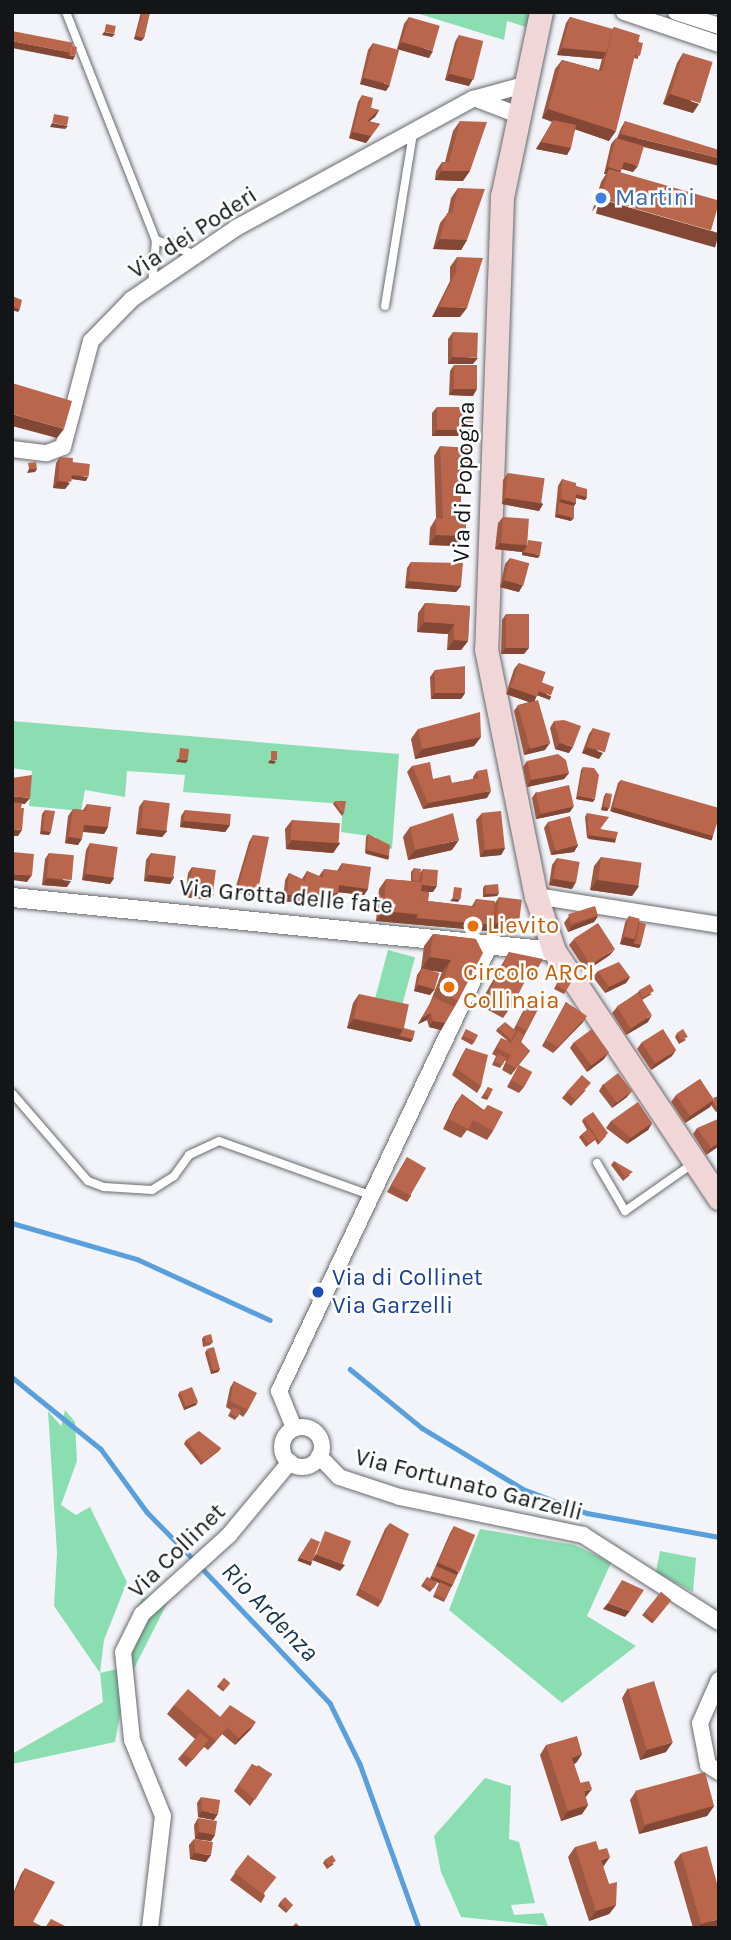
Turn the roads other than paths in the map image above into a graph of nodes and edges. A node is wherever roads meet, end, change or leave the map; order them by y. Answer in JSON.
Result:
{"nodes":[{"id":1,"x":66,"y":12,"type":"edge"},
{"id":2,"x":541,"y":12,"type":"edge"},
{"id":3,"x":624,"y":12,"type":"edge"},
{"id":4,"x":676,"y":12,"type":"edge"},
{"id":5,"x":719,"y":26,"type":"edge"},
{"id":6,"x":719,"y":44,"type":"edge"},
{"id":7,"x":524,"y":85,"type":"junction"},
{"id":8,"x":460,"y":104,"type":"junction"},
{"id":9,"x":515,"y":114,"type":"junction"},
{"id":10,"x":425,"y":126,"type":"junction"},
{"id":11,"x":156,"y":240,"type":"junction"},
{"id":12,"x":196,"y":255,"type":"junction"},
{"id":13,"x":152,"y":285,"type":"junction"},
{"id":14,"x":385,"y":306,"type":"dead end"},
{"id":15,"x":12,"y":449,"type":"edge"},
{"id":16,"x":536,"y":896,"type":"junction"},
{"id":17,"x":12,"y":897,"type":"edge"},
{"id":18,"x":719,"y":925,"type":"edge"},
{"id":19,"x":491,"y":943,"type":"junction"},
{"id":20,"x":554,"y":951,"type":"junction"},
{"id":21,"x":12,"y":1093,"type":"edge"},
{"id":22,"x":695,"y":1162,"type":"junction"},
{"id":23,"x":597,"y":1163,"type":"dead end"},
{"id":24,"x":373,"y":1196,"type":"junction"},
{"id":25,"x":719,"y":1198,"type":"edge"},
{"id":26,"x":294,"y":1428,"type":"junction"},
{"id":27,"x":319,"y":1456,"type":"junction"},
{"id":28,"x":290,"y":1462,"type":"junction"},
{"id":29,"x":719,"y":1622,"type":"edge"},
{"id":30,"x":719,"y":1680,"type":"edge"},
{"id":31,"x":719,"y":1772,"type":"edge"},
{"id":32,"x":150,"y":1928,"type":"edge"}],
"edges":[{"from":1,"to":11,"type":"lane"},
{"from":2,"to":7,"type":"main road","name":"Via di Popogna"},
{"from":3,"to":6,"type":"street"},
{"from":4,"to":5,"type":"street"},
{"from":7,"to":8,"type":"street","name":"Via dei Poderi"},
{"from":7,"to":9,"type":"main road","name":"Via di Popogna"},
{"from":8,"to":9,"type":"street"},
{"from":8,"to":10,"type":"street","name":"Via dei Poderi"},
{"from":9,"to":16,"type":"main road","name":"Via di Popogna"},
{"from":10,"to":12,"type":"street","name":"Via dei Poderi"},
{"from":10,"to":14,"type":"lane"},
{"from":11,"to":12,"type":"lane"},
{"from":11,"to":13,"type":"lane"},
{"from":12,"to":13,"type":"street","name":"Via dei Poderi"},
{"from":13,"to":15,"type":"street","name":"Via dei Poderi"},
{"from":16,"to":18,"type":"street"},
{"from":16,"to":20,"type":"main road","name":"Via di Popogna"},
{"from":17,"to":19,"type":"street","name":"Via Grotta delle fate"},
{"from":19,"to":20,"type":"street","name":"Via Grotta delle fate"},
{"from":19,"to":24,"type":"street"},
{"from":20,"to":22,"type":"main road","name":"Via di Popogna"},
{"from":21,"to":24,"type":"lane"},
{"from":22,"to":23,"type":"lane"},
{"from":22,"to":25,"type":"main road","name":"Via di Popogna"},
{"from":24,"to":26,"type":"street"},
{"from":26,"to":27,"type":"street"},
{"from":26,"to":28,"type":"street"},
{"from":27,"to":28,"type":"street"},
{"from":27,"to":29,"type":"street","name":"Via Fortunato Garzelli"},
{"from":28,"to":32,"type":"street","name":"Via Collinet"},
{"from":30,"to":31,"type":"street"}]}
